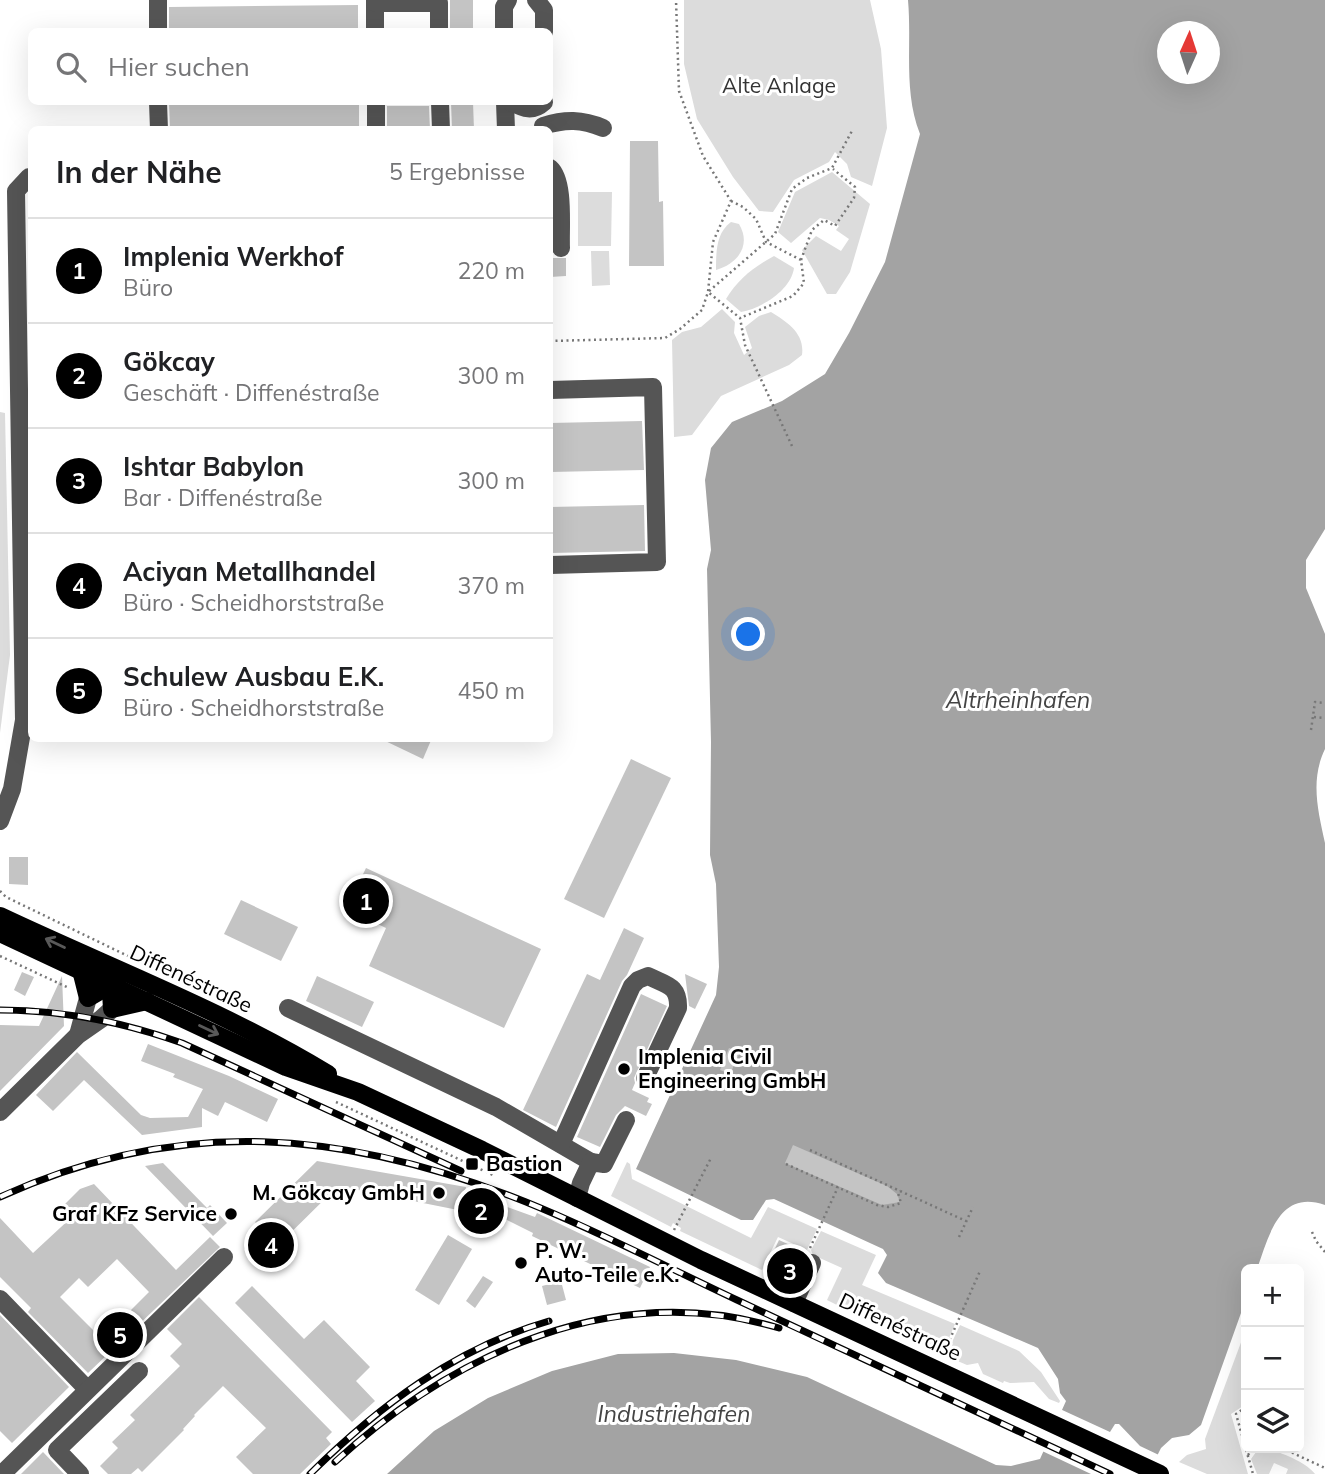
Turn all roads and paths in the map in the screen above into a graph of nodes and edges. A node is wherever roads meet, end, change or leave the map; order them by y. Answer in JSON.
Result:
{"nodes":[{"id":1,"x":158,"y":0,"type":"edge"},
{"id":2,"x":508,"y":0,"type":"edge"},
{"id":3,"x":536,"y":0,"type":"edge"},
{"id":4,"x":676,"y":0,"type":"edge"},
{"id":5,"x":375,"y":1,"type":"edge"},
{"id":6,"x":158,"y":28,"type":"edge"},
{"id":7,"x":375,"y":28,"type":"edge"},
{"id":8,"x":439,"y":28,"type":"edge"},
{"id":9,"x":504,"y":28,"type":"edge"},
{"id":10,"x":544,"y":28,"type":"edge"},
{"id":11,"x":158,"y":105,"type":"edge"},
{"id":12,"x":376,"y":105,"type":"edge"},
{"id":13,"x":440,"y":105,"type":"edge"},
{"id":14,"x":505,"y":105,"type":"edge"},
{"id":15,"x":518,"y":105,"type":"edge"},
{"id":16,"x":540,"y":105,"type":"edge"},
{"id":17,"x":544,"y":105,"type":"edge"},
{"id":18,"x":159,"y":126,"type":"edge"},
{"id":19,"x":376,"y":126,"type":"edge"},
{"id":20,"x":441,"y":126,"type":"edge"},
{"id":21,"x":506,"y":126,"type":"edge"},
{"id":22,"x":543,"y":126,"type":"edge"},
{"id":23,"x":548,"y":126,"type":"edge"},
{"id":24,"x":603,"y":128,"type":"dead end"},
{"id":25,"x":853,"y":129,"type":"dead end"},
{"id":26,"x":832,"y":168,"type":"junction"},
{"id":27,"x":553,"y":171,"type":"edge"},
{"id":28,"x":28,"y":178,"type":"edge"},
{"id":29,"x":731,"y":201,"type":"junction"},
{"id":30,"x":8,"y":216,"type":"edge"},
{"id":31,"x":766,"y":242,"type":"junction"},
{"id":32,"x":561,"y":248,"type":"dead end"},
{"id":33,"x":801,"y":260,"type":"junction"},
{"id":34,"x":708,"y":292,"type":"junction"},
{"id":35,"x":740,"y":318,"type":"junction"},
{"id":36,"x":553,"y":341,"type":"edge"},
{"id":37,"x":553,"y":390,"type":"edge"},
{"id":38,"x":792,"y":446,"type":"dead end"},
{"id":39,"x":553,"y":565,"type":"edge"},
{"id":40,"x":28,"y":595,"type":"edge"},
{"id":41,"x":1325,"y":703,"type":"edge"},
{"id":42,"x":1315,"y":717,"type":"junction"},
{"id":43,"x":1325,"y":718,"type":"edge"},
{"id":44,"x":1311,"y":730,"type":"dead end"},
{"id":45,"x":18,"y":758,"type":"junction"},
{"id":46,"x":0,"y":789,"type":"edge"},
{"id":47,"x":0,"y":821,"type":"edge"},
{"id":48,"x":0,"y":891,"type":"edge"},
{"id":49,"x":1,"y":920,"type":"edge"},
{"id":50,"x":81,"y":970,"type":"junction"},
{"id":51,"x":162,"y":970,"type":"dead end"},
{"id":52,"x":110,"y":975,"type":"junction"},
{"id":53,"x":88,"y":998,"type":"junction"},
{"id":54,"x":147,"y":1001,"type":"junction"},
{"id":55,"x":111,"y":1009,"type":"junction"},
{"id":56,"x":288,"y":1009,"type":"dead end"},
{"id":57,"x":78,"y":1035,"type":"junction"},
{"id":58,"x":645,"y":1078,"type":"dead end"},
{"id":59,"x":358,"y":1092,"type":"junction"},
{"id":60,"x":0,"y":1112,"type":"edge"},
{"id":61,"x":626,"y":1120,"type":"dead end"},
{"id":62,"x":561,"y":1144,"type":"junction"},
{"id":63,"x":810,"y":1150,"type":"dead end"},
{"id":64,"x":711,"y":1158,"type":"dead end"},
{"id":65,"x":591,"y":1161,"type":"junction"},
{"id":66,"x":786,"y":1164,"type":"dead end"},
{"id":67,"x":838,"y":1187,"type":"junction"},
{"id":68,"x":900,"y":1191,"type":"junction"},
{"id":69,"x":577,"y":1198,"type":"junction"},
{"id":70,"x":973,"y":1207,"type":"dead end"},
{"id":71,"x":966,"y":1221,"type":"junction"},
{"id":72,"x":1312,"y":1232,"type":"dead end"},
{"id":73,"x":673,"y":1233,"type":"dead end"},
{"id":74,"x":817,"y":1233,"type":"dead end"},
{"id":75,"x":959,"y":1237,"type":"dead end"},
{"id":76,"x":1325,"y":1252,"type":"edge"},
{"id":77,"x":225,"y":1256,"type":"dead end"},
{"id":78,"x":813,"y":1263,"type":"dead end"},
{"id":79,"x":980,"y":1271,"type":"dead end"},
{"id":80,"x":0,"y":1299,"type":"edge"},
{"id":81,"x":794,"y":1303,"type":"junction"},
{"id":82,"x":941,"y":1359,"type":"dead end"},
{"id":83,"x":139,"y":1371,"type":"dead end"},
{"id":84,"x":87,"y":1389,"type":"junction"},
{"id":85,"x":1241,"y":1410,"type":"edge"},
{"id":86,"x":1241,"y":1429,"type":"edge"},
{"id":87,"x":1293,"y":1453,"type":"edge"},
{"id":88,"x":1248,"y":1455,"type":"edge"},
{"id":89,"x":1325,"y":1468,"type":"edge"},
{"id":90,"x":2,"y":1474,"type":"edge"},
{"id":91,"x":80,"y":1474,"type":"edge"},
{"id":92,"x":1160,"y":1474,"type":"edge"},
{"id":93,"x":1253,"y":1474,"type":"edge"}],
"edges":[{"from":1,"to":6,"type":"street"},
{"from":2,"to":9,"type":"street"},
{"from":3,"to":10,"type":"street"},
{"from":4,"to":29,"type":"path"},
{"from":5,"to":7,"type":"street"},
{"from":5,"to":8,"type":"street"},
{"from":11,"to":18,"type":"street"},
{"from":12,"to":19,"type":"street"},
{"from":13,"to":20,"type":"street"},
{"from":14,"to":21,"type":"street"},
{"from":15,"to":16,"type":"street"},
{"from":17,"to":22,"type":"street"},
{"from":23,"to":24,"type":"street"},
{"from":25,"to":26,"type":"path"},
{"from":26,"to":31,"type":"path"},
{"from":26,"to":33,"type":"path"},
{"from":27,"to":32,"type":"street"},
{"from":28,"to":30,"type":"street"},
{"from":29,"to":31,"type":"path"},
{"from":29,"to":34,"type":"path"},
{"from":30,"to":40,"type":"street"},
{"from":31,"to":33,"type":"path"},
{"from":31,"to":34,"type":"path"},
{"from":33,"to":35,"type":"path"},
{"from":34,"to":35,"type":"path"},
{"from":34,"to":36,"type":"path"},
{"from":35,"to":38,"type":"path"},
{"from":37,"to":39,"type":"street"},
{"from":40,"to":45,"type":"street"},
{"from":41,"to":42,"type":"path"},
{"from":42,"to":43,"type":"path"},
{"from":42,"to":44,"type":"path"},
{"from":45,"to":46,"type":"street"},
{"from":45,"to":47,"type":"street"},
{"from":48,"to":51,"type":"path"},
{"from":49,"to":50,"type":"main road","name":"Diffenéstraße"},
{"from":52,"to":49,"type":"main road","name":"Diffenéstraße","one_way":true},
{"from":50,"to":52,"type":"main road","name":"Diffenéstraße"},
{"from":50,"to":53,"type":"main road"},
{"from":52,"to":53,"type":"main road"},
{"from":52,"to":54,"type":"main road","name":"Diffenéstraße"},
{"from":52,"to":55,"type":"main road"},
{"from":52,"to":59,"type":"main road","name":"Diffenéstraße"},
{"from":53,"to":57,"type":"street"},
{"from":54,"to":55,"type":"main road"},
{"from":54,"to":59,"type":"main road","name":"Diffenéstraße","one_way":true},
{"from":55,"to":57,"type":"street"},
{"from":56,"to":62,"type":"street"},
{"from":57,"to":60,"type":"street"},
{"from":58,"to":62,"type":"street"},
{"from":59,"to":69,"type":"main road","name":"Diffenéstraße"},
{"from":61,"to":65,"type":"street"},
{"from":62,"to":65,"type":"street"},
{"from":63,"to":68,"type":"path"},
{"from":64,"to":73,"type":"path"},
{"from":65,"to":69,"type":"street"},
{"from":66,"to":67,"type":"path"},
{"from":67,"to":68,"type":"path"},
{"from":67,"to":74,"type":"path"},
{"from":68,"to":71,"type":"path"},
{"from":69,"to":81,"type":"main road","name":"Diffenéstraße"},
{"from":70,"to":71,"type":"path"},
{"from":71,"to":75,"type":"path"},
{"from":72,"to":76,"type":"path"},
{"from":77,"to":84,"type":"street"},
{"from":78,"to":81,"type":"street"},
{"from":79,"to":82,"type":"path"},
{"from":80,"to":84,"type":"street"},
{"from":81,"to":92,"type":"main road","name":"Diffenéstraße"},
{"from":83,"to":91,"type":"street"},
{"from":84,"to":90,"type":"street"},
{"from":85,"to":86,"type":"path"},
{"from":87,"to":89,"type":"path"},
{"from":88,"to":93,"type":"path"}]}
